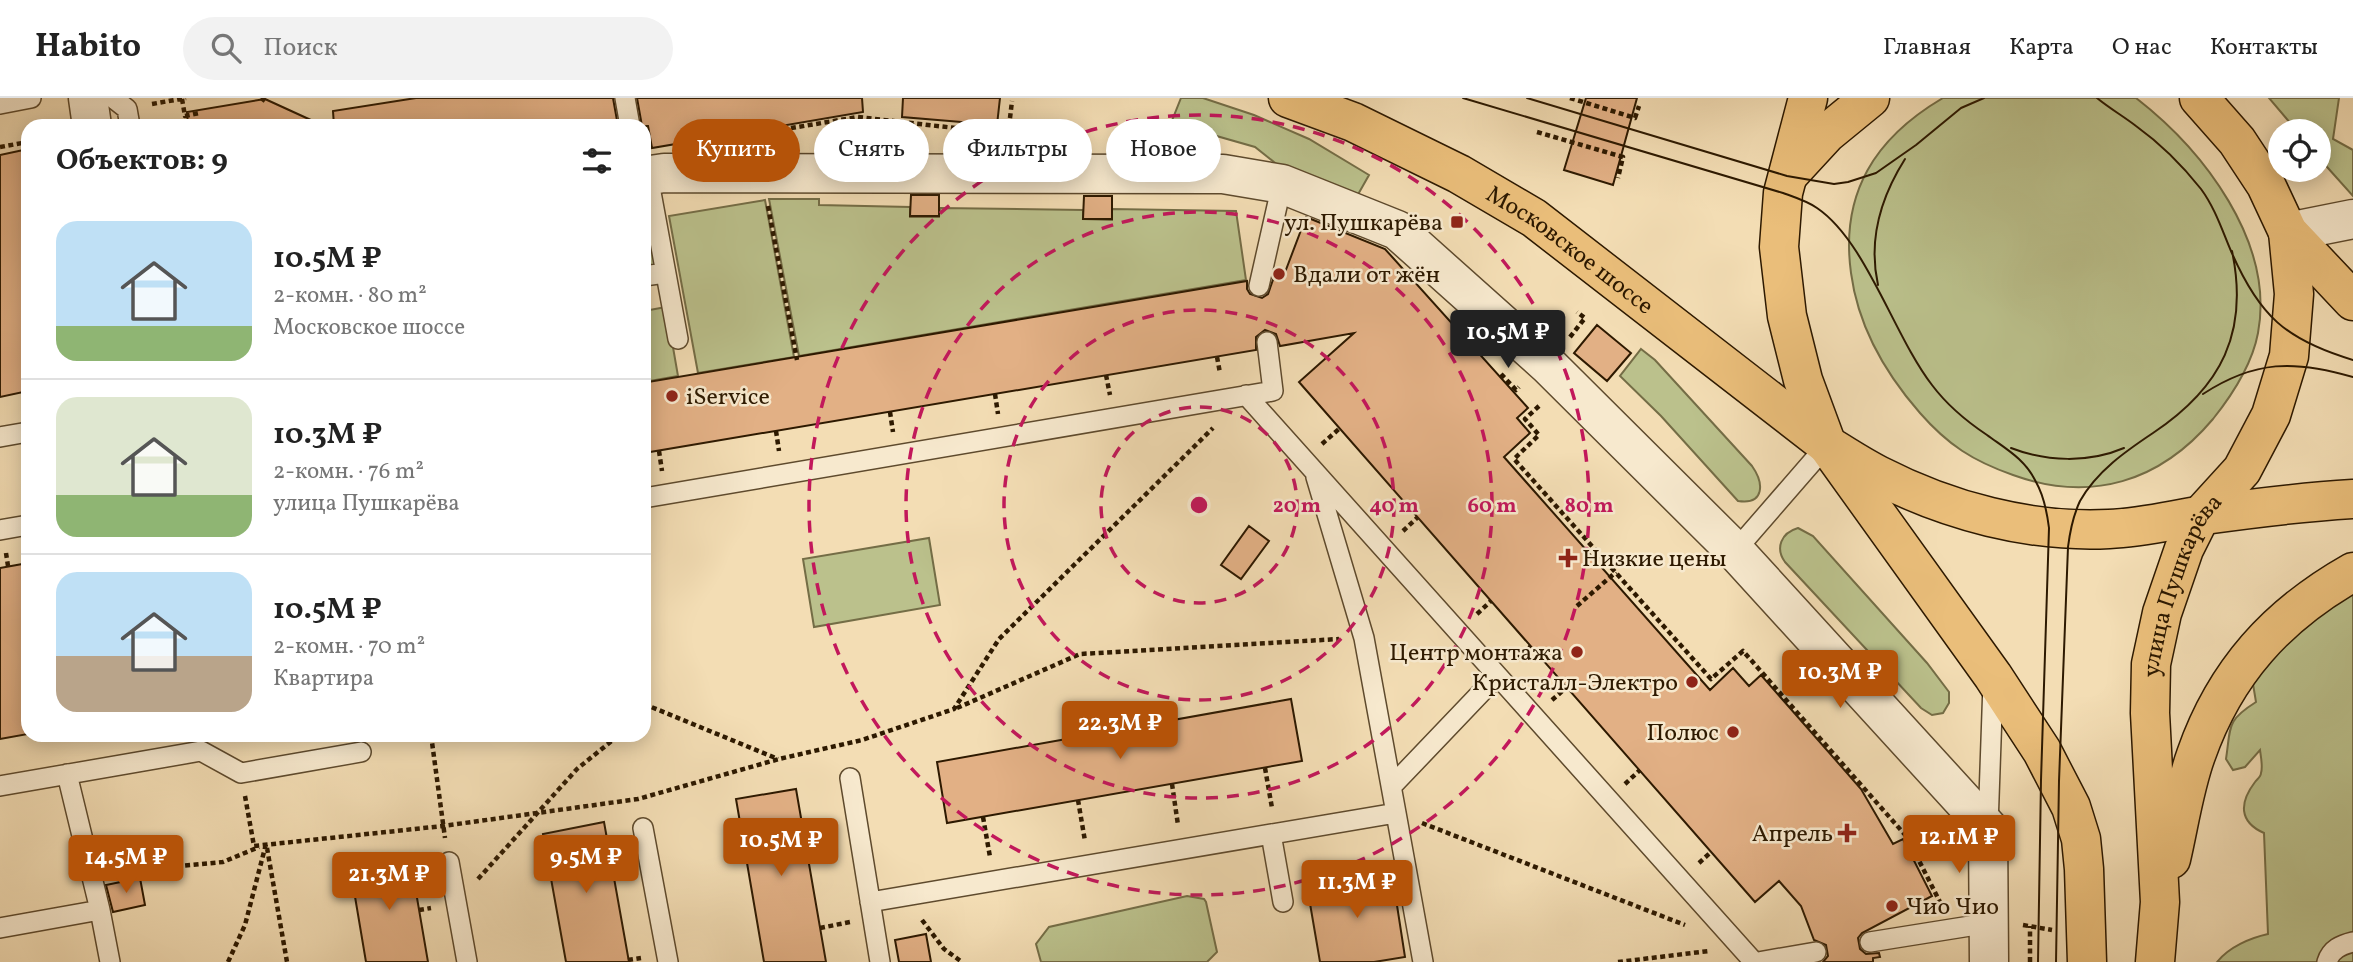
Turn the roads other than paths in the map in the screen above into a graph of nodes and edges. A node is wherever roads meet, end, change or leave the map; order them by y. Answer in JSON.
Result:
{"nodes":[{"id":1,"x":31,"y":98,"type":"edge"},
{"id":2,"x":88,"y":98,"type":"edge"},
{"id":3,"x":625,"y":98,"type":"edge"},
{"id":4,"x":1288,"y":98,"type":"edge"},
{"id":5,"x":1808,"y":98,"type":"edge"},
{"id":6,"x":1870,"y":98,"type":"edge"},
{"id":7,"x":2199,"y":98,"type":"edge"},
{"id":8,"x":0,"y":104,"type":"edge"},
{"id":9,"x":91,"y":119,"type":"edge"},
{"id":10,"x":629,"y":119,"type":"edge"},
{"id":11,"x":651,"y":175,"type":"edge"},
{"id":12,"x":1787,"y":176,"type":"junction"},
{"id":13,"x":1282,"y":184,"type":"junction"},
{"id":14,"x":651,"y":202,"type":"edge"},
{"id":15,"x":2353,"y":219,"type":"edge"},
{"id":16,"x":2288,"y":232,"type":"junction"},
{"id":17,"x":665,"y":273,"type":"junction"},
{"id":18,"x":651,"y":275,"type":"edge"},
{"id":19,"x":1259,"y":286,"type":"dead end"},
{"id":20,"x":2353,"y":301,"type":"edge"},
{"id":21,"x":678,"y":340,"type":"dead end"},
{"id":22,"x":1267,"y":342,"type":"dead end"},
{"id":23,"x":1245,"y":396,"type":"junction"},
{"id":24,"x":21,"y":433,"type":"edge"},
{"id":25,"x":0,"y":437,"type":"edge"},
{"id":26,"x":1827,"y":444,"type":"junction"},
{"id":27,"x":1314,"y":472,"type":"junction"},
{"id":28,"x":651,"y":497,"type":"edge"},
{"id":29,"x":2353,"y":499,"type":"edge"},
{"id":30,"x":2201,"y":515,"type":"junction"},
{"id":31,"x":21,"y":526,"type":"edge"},
{"id":32,"x":0,"y":530,"type":"edge"},
{"id":33,"x":1735,"y":551,"type":"junction"},
{"id":34,"x":2353,"y":572,"type":"edge"},
{"id":35,"x":1497,"y":676,"type":"junction"},
{"id":36,"x":1993,"y":676,"type":"junction"},
{"id":37,"x":200,"y":743,"type":"edge"},
{"id":38,"x":361,"y":752,"type":"dead end"},
{"id":39,"x":66,"y":774,"type":"junction"},
{"id":40,"x":850,"y":778,"type":"dead end"},
{"id":41,"x":0,"y":786,"type":"edge"},
{"id":42,"x":1391,"y":786,"type":"junction"},
{"id":43,"x":1396,"y":813,"type":"junction"},
{"id":44,"x":643,"y":828,"type":"dead end"},
{"id":45,"x":1988,"y":828,"type":"junction"},
{"id":46,"x":1274,"y":834,"type":"junction"},
{"id":47,"x":449,"y":862,"type":"road end"},
{"id":48,"x":870,"y":902,"type":"junction"},
{"id":49,"x":1283,"y":902,"type":"dead end"},
{"id":50,"x":2160,"y":902,"type":"junction"},
{"id":51,"x":100,"y":910,"type":"junction"},
{"id":52,"x":1989,"y":923,"type":"junction"},
{"id":53,"x":0,"y":928,"type":"edge"},
{"id":54,"x":1870,"y":942,"type":"dead end"},
{"id":55,"x":2353,"y":942,"type":"edge"},
{"id":56,"x":1816,"y":952,"type":"dead end"},
{"id":57,"x":1751,"y":957,"type":"edge"},
{"id":58,"x":110,"y":962,"type":"edge"},
{"id":59,"x":467,"y":962,"type":"edge"},
{"id":60,"x":668,"y":962,"type":"edge"},
{"id":61,"x":880,"y":962,"type":"edge"},
{"id":62,"x":1423,"y":962,"type":"edge"},
{"id":63,"x":1989,"y":962,"type":"edge"},
{"id":64,"x":2087,"y":962,"type":"edge"},
{"id":65,"x":2155,"y":962,"type":"edge"},
{"id":66,"x":2328,"y":962,"type":"edge"}],
"edges":[{"from":1,"to":8,"type":"lane"},
{"from":2,"to":9,"type":"street"},
{"from":3,"to":10,"type":"lane"},
{"from":4,"to":26,"type":"main road","name":"Московское шоссе"},
{"from":5,"to":12,"type":"main road"},
{"from":6,"to":12,"type":"main road"},
{"from":7,"to":16,"type":"main road"},
{"from":11,"to":13,"type":"street"},
{"from":12,"to":26,"type":"main road"},
{"from":13,"to":19,"type":"lane"},
{"from":13,"to":33,"type":"street"},
{"from":14,"to":17,"type":"lane"},
{"from":15,"to":16,"type":"street"},
{"from":16,"to":20,"type":"main road"},
{"from":16,"to":30,"type":"main road","name":"улица Пушкарёва"},
{"from":17,"to":18,"type":"lane"},
{"from":17,"to":21,"type":"lane"},
{"from":22,"to":23,"type":"lane"},
{"from":23,"to":27,"type":"lane"},
{"from":23,"to":28,"type":"lane"},
{"from":24,"to":25,"type":"lane"},
{"from":26,"to":30,"type":"main road"},
{"from":26,"to":33,"type":"lane"},
{"from":26,"to":36,"type":"main road"},
{"from":27,"to":35,"type":"lane"},
{"from":27,"to":42,"type":"lane"},
{"from":29,"to":30,"type":"main road"},
{"from":30,"to":50,"type":"main road","name":"улица Пушкарёва"},
{"from":31,"to":32,"type":"lane"},
{"from":33,"to":45,"type":"street"},
{"from":34,"to":50,"type":"main road"},
{"from":35,"to":42,"type":"lane"},
{"from":35,"to":57,"type":"lane"},
{"from":36,"to":45,"type":"lane"},
{"from":36,"to":64,"type":"main road"},
{"from":37,"to":38,"type":"lane"},
{"from":37,"to":39,"type":"lane"},
{"from":39,"to":41,"type":"lane"},
{"from":39,"to":51,"type":"lane"},
{"from":40,"to":48,"type":"lane"},
{"from":42,"to":43,"type":"lane"},
{"from":43,"to":46,"type":"lane"},
{"from":43,"to":62,"type":"lane"},
{"from":44,"to":60,"type":"lane"},
{"from":45,"to":52,"type":"street"},
{"from":46,"to":48,"type":"lane"},
{"from":46,"to":49,"type":"lane"},
{"from":47,"to":59,"type":"lane"},
{"from":48,"to":61,"type":"lane"},
{"from":50,"to":65,"type":"main road","name":"улица Пушкарёва"},
{"from":51,"to":53,"type":"lane"},
{"from":51,"to":58,"type":"lane"},
{"from":52,"to":54,"type":"lane"},
{"from":52,"to":63,"type":"street"},
{"from":55,"to":66,"type":"lane"},
{"from":56,"to":57,"type":"lane"}]}
